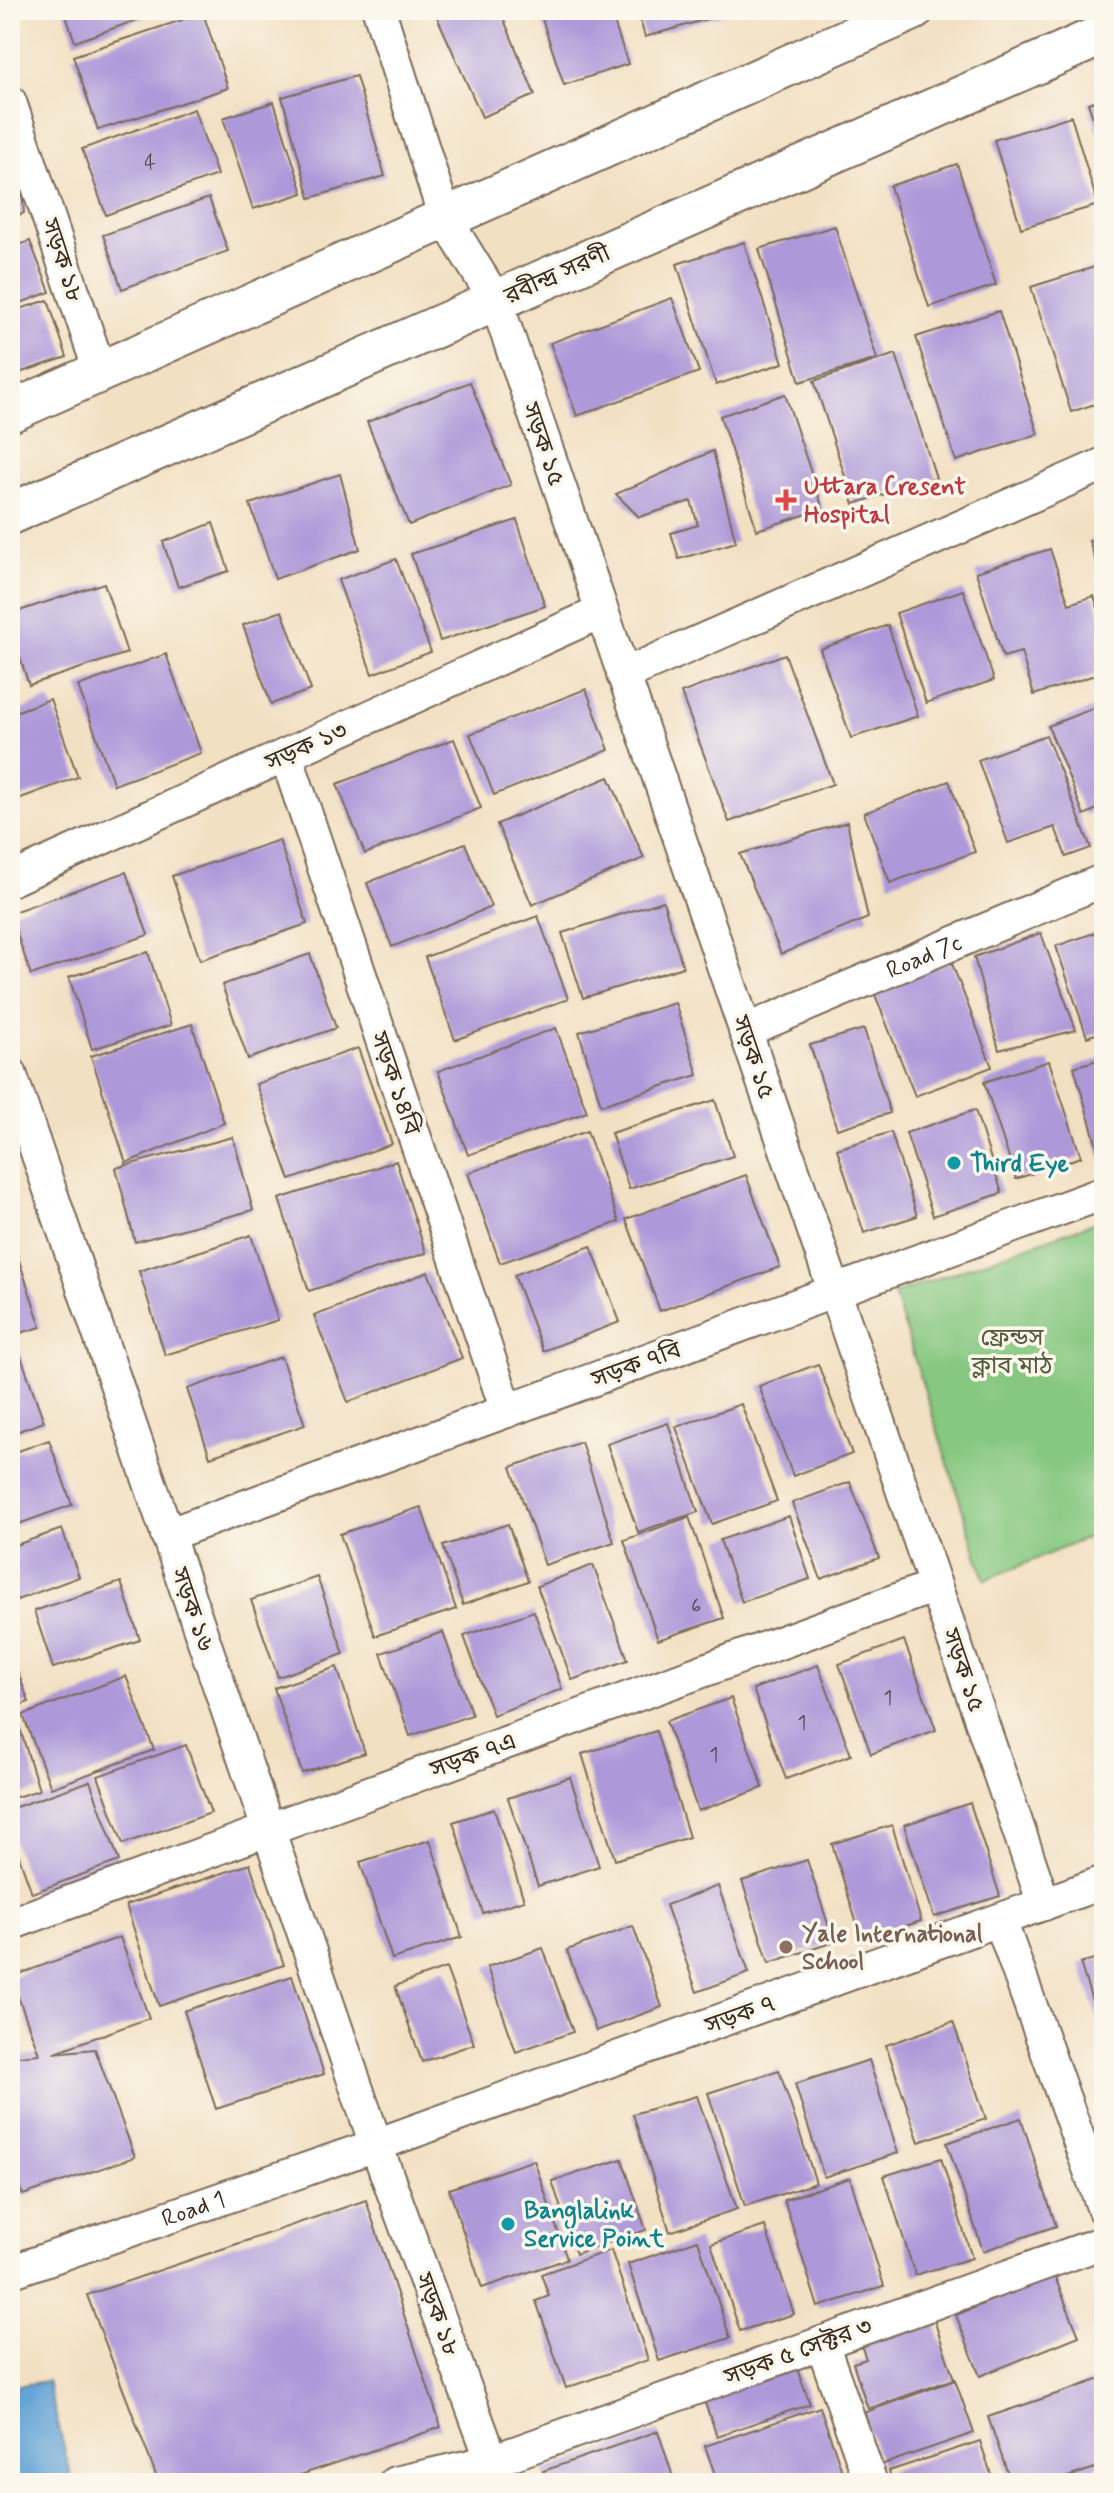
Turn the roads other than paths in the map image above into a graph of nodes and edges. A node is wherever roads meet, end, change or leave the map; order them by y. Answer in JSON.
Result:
{"nodes":[{"id":1,"x":379,"y":10,"type":"edge"},
{"id":2,"x":913,"y":10,"type":"edge"},
{"id":3,"x":1104,"y":34,"type":"edge"},
{"id":4,"x":10,"y":102,"type":"edge"},
{"id":5,"x":445,"y":218,"type":"junction"},
{"id":6,"x":496,"y":301,"type":"junction"},
{"id":7,"x":100,"y":372,"type":"junction"},
{"id":8,"x":10,"y":412,"type":"edge"},
{"id":9,"x":1104,"y":464,"type":"edge"},
{"id":10,"x":10,"y":514,"type":"edge"},
{"id":11,"x":601,"y":612,"type":"junction"},
{"id":12,"x":623,"y":675,"type":"junction"},
{"id":13,"x":286,"y":755,"type":"junction"},
{"id":14,"x":10,"y":880,"type":"edge"},
{"id":15,"x":1104,"y":880,"type":"edge"},
{"id":16,"x":745,"y":1031,"type":"junction"},
{"id":17,"x":10,"y":1073,"type":"edge"},
{"id":18,"x":1104,"y":1193,"type":"edge"},
{"id":19,"x":834,"y":1291,"type":"junction"},
{"id":20,"x":507,"y":1411,"type":"junction"},
{"id":21,"x":167,"y":1535,"type":"junction"},
{"id":22,"x":935,"y":1586,"type":"junction"},
{"id":23,"x":269,"y":1829,"type":"junction"},
{"id":24,"x":1104,"y":1882,"type":"edge"},
{"id":25,"x":1044,"y":1904,"type":"junction"},
{"id":26,"x":1000,"y":1920,"type":"junction"},
{"id":27,"x":10,"y":1924,"type":"edge"},
{"id":28,"x":376,"y":2145,"type":"junction"},
{"id":29,"x":1104,"y":2210,"type":"edge"},
{"id":30,"x":1104,"y":2242,"type":"edge"},
{"id":31,"x":10,"y":2272,"type":"edge"},
{"id":32,"x":822,"y":2343,"type":"junction"},
{"id":33,"x":496,"y":2472,"type":"edge"},
{"id":34,"x":395,"y":2483,"type":"edge"},
{"id":35,"x":871,"y":2483,"type":"edge"}],
"edges":[{"from":1,"to":5,"type":"street","name":"সড়ক ১৫"},
{"from":2,"to":5,"type":"street"},
{"from":3,"to":6,"type":"street","name":"রবীন্দ্র সরণী"},
{"from":4,"to":7,"type":"street","name":"সড়ক ১৮"},
{"from":5,"to":6,"type":"street","name":"সড়ক ১৫"},
{"from":5,"to":7,"type":"street"},
{"from":6,"to":10,"type":"street","name":"রবীন্দ্র সরণী"},
{"from":6,"to":11,"type":"street","name":"সড়ক ১৫"},
{"from":7,"to":8,"type":"street"},
{"from":9,"to":12,"type":"street"},
{"from":11,"to":12,"type":"street","name":"সড়ক ১৫"},
{"from":11,"to":13,"type":"street","name":"সড়ক ১৩"},
{"from":12,"to":16,"type":"street","name":"সড়ক ১৫"},
{"from":13,"to":14,"type":"street","name":"সড়ক ১৩"},
{"from":13,"to":20,"type":"street","name":"সড়ক ১৪বি"},
{"from":15,"to":16,"type":"street","name":"Road 7c"},
{"from":16,"to":19,"type":"street","name":"সড়ক ১৫"},
{"from":17,"to":21,"type":"street","name":"সড়ক ১৬"},
{"from":18,"to":19,"type":"street","name":"সড়ক ৭বি"},
{"from":19,"to":20,"type":"street","name":"সড়ক ৭বি"},
{"from":19,"to":22,"type":"street","name":"সড়ক ১৫"},
{"from":20,"to":21,"type":"street","name":"সড়ক ৭বি"},
{"from":21,"to":23,"type":"street","name":"সড়ক ১৬"},
{"from":22,"to":23,"type":"street","name":"সড়ক ৭এ"},
{"from":22,"to":25,"type":"street","name":"সড়ক ১৫"},
{"from":23,"to":27,"type":"street","name":"সড়ক ৭এ"},
{"from":23,"to":28,"type":"street","name":"সড়ক ১৬"},
{"from":24,"to":25,"type":"street","name":"সড়ক ৭"},
{"from":25,"to":26,"type":"street","name":"সড়ক ৭"},
{"from":26,"to":28,"type":"street","name":"সড়ক ৭"},
{"from":26,"to":29,"type":"street"},
{"from":28,"to":31,"type":"street","name":"Road 1"},
{"from":28,"to":33,"type":"street","name":"সড়ক ১৮"},
{"from":30,"to":32,"type":"street","name":"সড়ক ৫ সেক্টর ৩"},
{"from":32,"to":33,"type":"street","name":"সড়ক ৫ সেক্টর ৩"},
{"from":32,"to":35,"type":"street"},
{"from":33,"to":34,"type":"street","name":"সড়ক ৫ সেক্টর ৩"}]}
